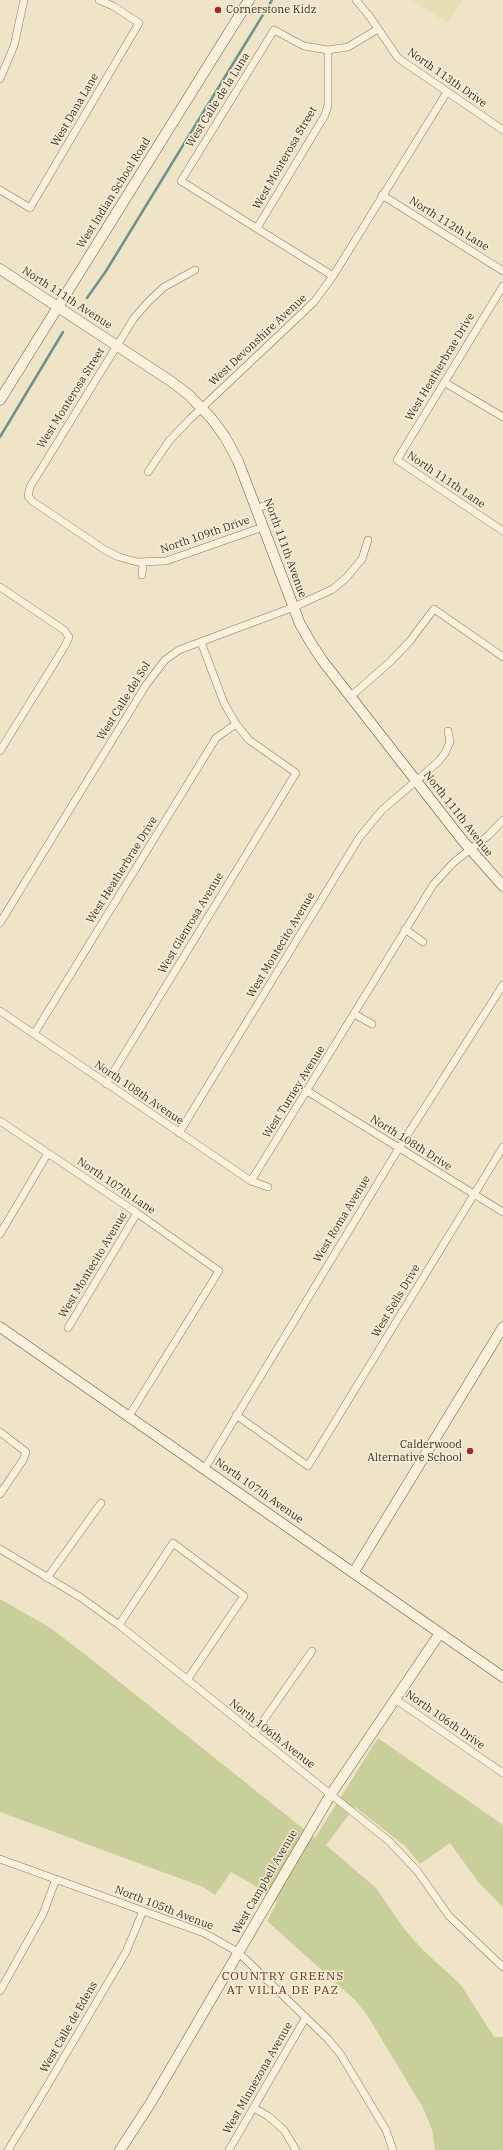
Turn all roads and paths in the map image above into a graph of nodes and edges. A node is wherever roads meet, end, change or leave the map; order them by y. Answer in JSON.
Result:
{"nodes":[{"id":1,"x":24,"y":0,"type":"edge"},
{"id":2,"x":99,"y":0,"type":"edge"},
{"id":3,"x":249,"y":0,"type":"edge"},
{"id":4,"x":356,"y":0,"type":"edge"},
{"id":5,"x":378,"y":29,"type":"junction"},
{"id":6,"x":328,"y":50,"type":"junction"},
{"id":7,"x":0,"y":79,"type":"edge"},
{"id":8,"x":447,"y":92,"type":"junction"},
{"id":9,"x":503,"y":130,"type":"edge"},
{"id":10,"x":0,"y":190,"type":"edge"},
{"id":11,"x":382,"y":195,"type":"junction"},
{"id":12,"x":257,"y":228,"type":"junction"},
{"id":13,"x":0,"y":269,"type":"edge"},
{"id":14,"x":195,"y":270,"type":"dead end"},
{"id":15,"x":503,"y":271,"type":"edge"},
{"id":16,"x":333,"y":276,"type":"junction"},
{"id":17,"x":503,"y":286,"type":"edge"},
{"id":18,"x":58,"y":306,"type":"junction"},
{"id":19,"x":117,"y":345,"type":"junction"},
{"id":20,"x":444,"y":382,"type":"junction"},
{"id":21,"x":0,"y":400,"type":"edge"},
{"id":22,"x":202,"y":407,"type":"junction"},
{"id":23,"x":503,"y":417,"type":"edge"},
{"id":24,"x":397,"y":460,"type":"joint"},
{"id":25,"x":148,"y":472,"type":"dead end"},
{"id":26,"x":28,"y":496,"type":"joint"},
{"id":27,"x":271,"y":504,"type":"dead end"},
{"id":28,"x":257,"y":508,"type":"junction"},
{"id":29,"x":264,"y":527,"type":"junction"},
{"id":30,"x":503,"y":531,"type":"edge"},
{"id":31,"x":368,"y":540,"type":"dead end"},
{"id":32,"x":143,"y":563,"type":"junction"},
{"id":33,"x":142,"y":575,"type":"dead end"},
{"id":34,"x":0,"y":586,"type":"edge"},
{"id":35,"x":294,"y":607,"type":"junction"},
{"id":36,"x":201,"y":642,"type":"junction"},
{"id":37,"x":503,"y":657,"type":"edge"},
{"id":38,"x":350,"y":697,"type":"junction"},
{"id":39,"x":236,"y":724,"type":"junction"},
{"id":40,"x":448,"y":731,"type":"dead end"},
{"id":41,"x":0,"y":751,"type":"edge"},
{"id":42,"x":417,"y":781,"type":"junction"},
{"id":43,"x":503,"y":820,"type":"edge"},
{"id":44,"x":470,"y":850,"type":"junction"},
{"id":45,"x":503,"y":886,"type":"edge"},
{"id":46,"x":0,"y":923,"type":"edge"},
{"id":47,"x":405,"y":929,"type":"junction"},
{"id":48,"x":424,"y":942,"type":"dead end"},
{"id":49,"x":503,"y":985,"type":"edge"},
{"id":50,"x":0,"y":1011,"type":"edge"},
{"id":51,"x":354,"y":1014,"type":"junction"},
{"id":52,"x":372,"y":1024,"type":"dead end"},
{"id":53,"x":34,"y":1034,"type":"junction"},
{"id":54,"x":106,"y":1084,"type":"junction"},
{"id":55,"x":307,"y":1091,"type":"junction"},
{"id":56,"x":0,"y":1121,"type":"edge"},
{"id":57,"x":179,"y":1134,"type":"junction"},
{"id":58,"x":503,"y":1147,"type":"edge"},
{"id":59,"x":399,"y":1148,"type":"junction"},
{"id":60,"x":48,"y":1153,"type":"junction"},
{"id":61,"x":251,"y":1181,"type":"junction"},
{"id":62,"x":268,"y":1187,"type":"dead end"},
{"id":63,"x":473,"y":1194,"type":"junction"},
{"id":64,"x":503,"y":1212,"type":"edge"},
{"id":65,"x":137,"y":1213,"type":"junction"},
{"id":66,"x":0,"y":1234,"type":"edge"},
{"id":67,"x":0,"y":1327,"type":"edge"},
{"id":68,"x":503,"y":1327,"type":"edge"},
{"id":69,"x":68,"y":1328,"type":"dead end"},
{"id":70,"x":236,"y":1415,"type":"junction"},
{"id":71,"x":129,"y":1416,"type":"junction"},
{"id":72,"x":0,"y":1432,"type":"edge"},
{"id":73,"x":205,"y":1468,"type":"junction"},
{"id":74,"x":0,"y":1494,"type":"edge"},
{"id":75,"x":101,"y":1503,"type":"dead end"},
{"id":76,"x":0,"y":1549,"type":"edge"},
{"id":77,"x":354,"y":1572,"type":"junction"},
{"id":78,"x":47,"y":1578,"type":"junction"},
{"id":79,"x":119,"y":1626,"type":"junction"},
{"id":80,"x":440,"y":1632,"type":"junction"},
{"id":81,"x":312,"y":1650,"type":"dead end"},
{"id":82,"x":503,"y":1677,"type":"edge"},
{"id":83,"x":187,"y":1680,"type":"junction"},
{"id":84,"x":395,"y":1699,"type":"junction"},
{"id":85,"x":254,"y":1734,"type":"junction"},
{"id":86,"x":503,"y":1773,"type":"edge"},
{"id":87,"x":331,"y":1794,"type":"junction"},
{"id":88,"x":0,"y":1859,"type":"edge"},
{"id":89,"x":56,"y":1879,"type":"junction"},
{"id":90,"x":143,"y":1911,"type":"junction"},
{"id":91,"x":238,"y":1952,"type":"junction"},
{"id":92,"x":503,"y":1967,"type":"edge"},
{"id":93,"x":0,"y":1991,"type":"edge"},
{"id":94,"x":306,"y":2017,"type":"junction"},
{"id":95,"x":254,"y":2108,"type":"junction"},
{"id":96,"x":8,"y":2150,"type":"edge"},
{"id":97,"x":120,"y":2150,"type":"edge"},
{"id":98,"x":229,"y":2150,"type":"edge"},
{"id":99,"x":296,"y":2150,"type":"edge"},
{"id":100,"x":393,"y":2150,"type":"edge"}],
"edges":[{"from":1,"to":7,"type":"street"},
{"from":2,"to":10,"type":"street","name":"West Dana Lane"},
{"from":3,"to":18,"type":"street","name":"West Indian School Road"},
{"from":4,"to":5,"type":"street","name":"North 113th Drive"},
{"from":5,"to":6,"type":"street"},
{"from":5,"to":8,"type":"street","name":"North 113th Drive"},
{"from":6,"to":12,"type":"street","name":"West Monterosa Street"},
{"from":6,"to":12,"type":"street","name":"West Calle de la Luna"},
{"from":8,"to":9,"type":"street","name":"North 113th Drive"},
{"from":8,"to":11,"type":"street","name":"West Devonshire Avenue"},
{"from":11,"to":15,"type":"street","name":"North 112th Lane"},
{"from":11,"to":16,"type":"street","name":"West Devonshire Avenue"},
{"from":12,"to":16,"type":"street"},
{"from":13,"to":18,"type":"street","name":"North 111th Avenue"},
{"from":14,"to":19,"type":"street","name":"West Monterosa Street"},
{"from":16,"to":22,"type":"street","name":"West Devonshire Avenue"},
{"from":17,"to":20,"type":"street","name":"West Heatherbrae Drive"},
{"from":18,"to":19,"type":"street","name":"North 111th Avenue"},
{"from":18,"to":21,"type":"street","name":"West Indian School Road"},
{"from":19,"to":22,"type":"street","name":"North 111th Avenue"},
{"from":19,"to":26,"type":"street","name":"West Monterosa Street"},
{"from":20,"to":23,"type":"street"},
{"from":20,"to":24,"type":"street","name":"West Heatherbrae Drive"},
{"from":22,"to":25,"type":"street","name":"West Devonshire Avenue"},
{"from":22,"to":28,"type":"street","name":"North 111th Avenue"},
{"from":24,"to":30,"type":"street","name":"North 111th Lane"},
{"from":26,"to":32,"type":"street","name":"North 109th Drive"},
{"from":27,"to":28,"type":"street"},
{"from":28,"to":29,"type":"street","name":"North 111th Avenue"},
{"from":29,"to":32,"type":"street","name":"North 109th Drive"},
{"from":29,"to":35,"type":"street","name":"North 111th Avenue"},
{"from":31,"to":35,"type":"street","name":"West Calle del Sol"},
{"from":32,"to":33,"type":"street"},
{"from":34,"to":41,"type":"street"},
{"from":35,"to":36,"type":"street","name":"West Calle del Sol"},
{"from":35,"to":38,"type":"street","name":"North 111th Avenue"},
{"from":36,"to":39,"type":"street"},
{"from":36,"to":46,"type":"street","name":"West Calle del Sol"},
{"from":37,"to":38,"type":"street"},
{"from":38,"to":42,"type":"street","name":"North 111th Avenue"},
{"from":39,"to":53,"type":"street","name":"West Heatherbrae Drive"},
{"from":39,"to":54,"type":"street","name":"West Glenrosa Avenue"},
{"from":40,"to":42,"type":"street","name":"West Montecito Avenue"},
{"from":42,"to":44,"type":"street","name":"North 111th Avenue"},
{"from":42,"to":57,"type":"street","name":"West Montecito Avenue"},
{"from":43,"to":44,"type":"street","name":"West Turney Avenue"},
{"from":44,"to":45,"type":"street","name":"North 111th Avenue"},
{"from":44,"to":47,"type":"street","name":"West Turney Avenue"},
{"from":47,"to":48,"type":"street"},
{"from":47,"to":51,"type":"street","name":"West Turney Avenue"},
{"from":49,"to":59,"type":"street","name":"West Roma Avenue"},
{"from":50,"to":53,"type":"street","name":"North 108th Avenue"},
{"from":51,"to":52,"type":"street"},
{"from":51,"to":55,"type":"street","name":"West Turney Avenue"},
{"from":53,"to":54,"type":"street","name":"North 108th Avenue"},
{"from":54,"to":57,"type":"street","name":"North 108th Avenue"},
{"from":55,"to":59,"type":"street","name":"North 108th Drive"},
{"from":55,"to":61,"type":"street","name":"West Turney Avenue"},
{"from":56,"to":60,"type":"street","name":"North 107th Lane"},
{"from":57,"to":61,"type":"street","name":"North 108th Avenue"},
{"from":58,"to":63,"type":"street","name":"West Sells Drive"},
{"from":59,"to":63,"type":"street","name":"North 108th Drive"},
{"from":59,"to":70,"type":"street","name":"West Roma Avenue"},
{"from":60,"to":65,"type":"street","name":"North 107th Lane"},
{"from":60,"to":66,"type":"street"},
{"from":61,"to":62,"type":"street","name":"North 108th Avenue"},
{"from":63,"to":64,"type":"street","name":"North 108th Drive"},
{"from":63,"to":70,"type":"street","name":"West Sells Drive"},
{"from":65,"to":69,"type":"street","name":"West Montecito Avenue"},
{"from":65,"to":71,"type":"street","name":"North 107th Lane"},
{"from":67,"to":71,"type":"street","name":"North 107th Avenue"},
{"from":68,"to":77,"type":"street"},
{"from":70,"to":73,"type":"street","name":"West Roma Avenue"},
{"from":71,"to":73,"type":"street","name":"North 107th Avenue"},
{"from":72,"to":74,"type":"street"},
{"from":73,"to":77,"type":"street","name":"North 107th Avenue"},
{"from":75,"to":78,"type":"street"},
{"from":76,"to":78,"type":"street","name":"North 106th Avenue"},
{"from":77,"to":80,"type":"street","name":"North 107th Avenue"},
{"from":78,"to":79,"type":"street","name":"North 106th Avenue"},
{"from":79,"to":83,"type":"street","name":"North 106th Avenue"},
{"from":79,"to":83,"type":"street"},
{"from":80,"to":82,"type":"street","name":"North 107th Avenue"},
{"from":80,"to":84,"type":"street","name":"West Campbell Avenue"},
{"from":81,"to":85,"type":"street"},
{"from":83,"to":85,"type":"street","name":"North 106th Avenue"},
{"from":84,"to":86,"type":"street","name":"North 106th Drive"},
{"from":84,"to":87,"type":"street","name":"West Campbell Avenue"},
{"from":85,"to":87,"type":"street","name":"North 106th Avenue"},
{"from":87,"to":91,"type":"street","name":"West Campbell Avenue"},
{"from":87,"to":92,"type":"street","name":"North 106th Avenue"},
{"from":88,"to":89,"type":"street","name":"North 105th Avenue"},
{"from":89,"to":90,"type":"street","name":"North 105th Avenue"},
{"from":89,"to":93,"type":"street"},
{"from":90,"to":91,"type":"street","name":"North 105th Avenue"},
{"from":90,"to":96,"type":"street","name":"West Calle de Edens"},
{"from":91,"to":94,"type":"street","name":"North 105th Avenue"},
{"from":91,"to":97,"type":"street","name":"West Campbell Avenue"},
{"from":94,"to":95,"type":"street","name":"West Minnezona Avenue"},
{"from":94,"to":100,"type":"street","name":"North 105th Avenue"},
{"from":95,"to":98,"type":"street","name":"West Minnezona Avenue"},
{"from":95,"to":99,"type":"street"}]}
